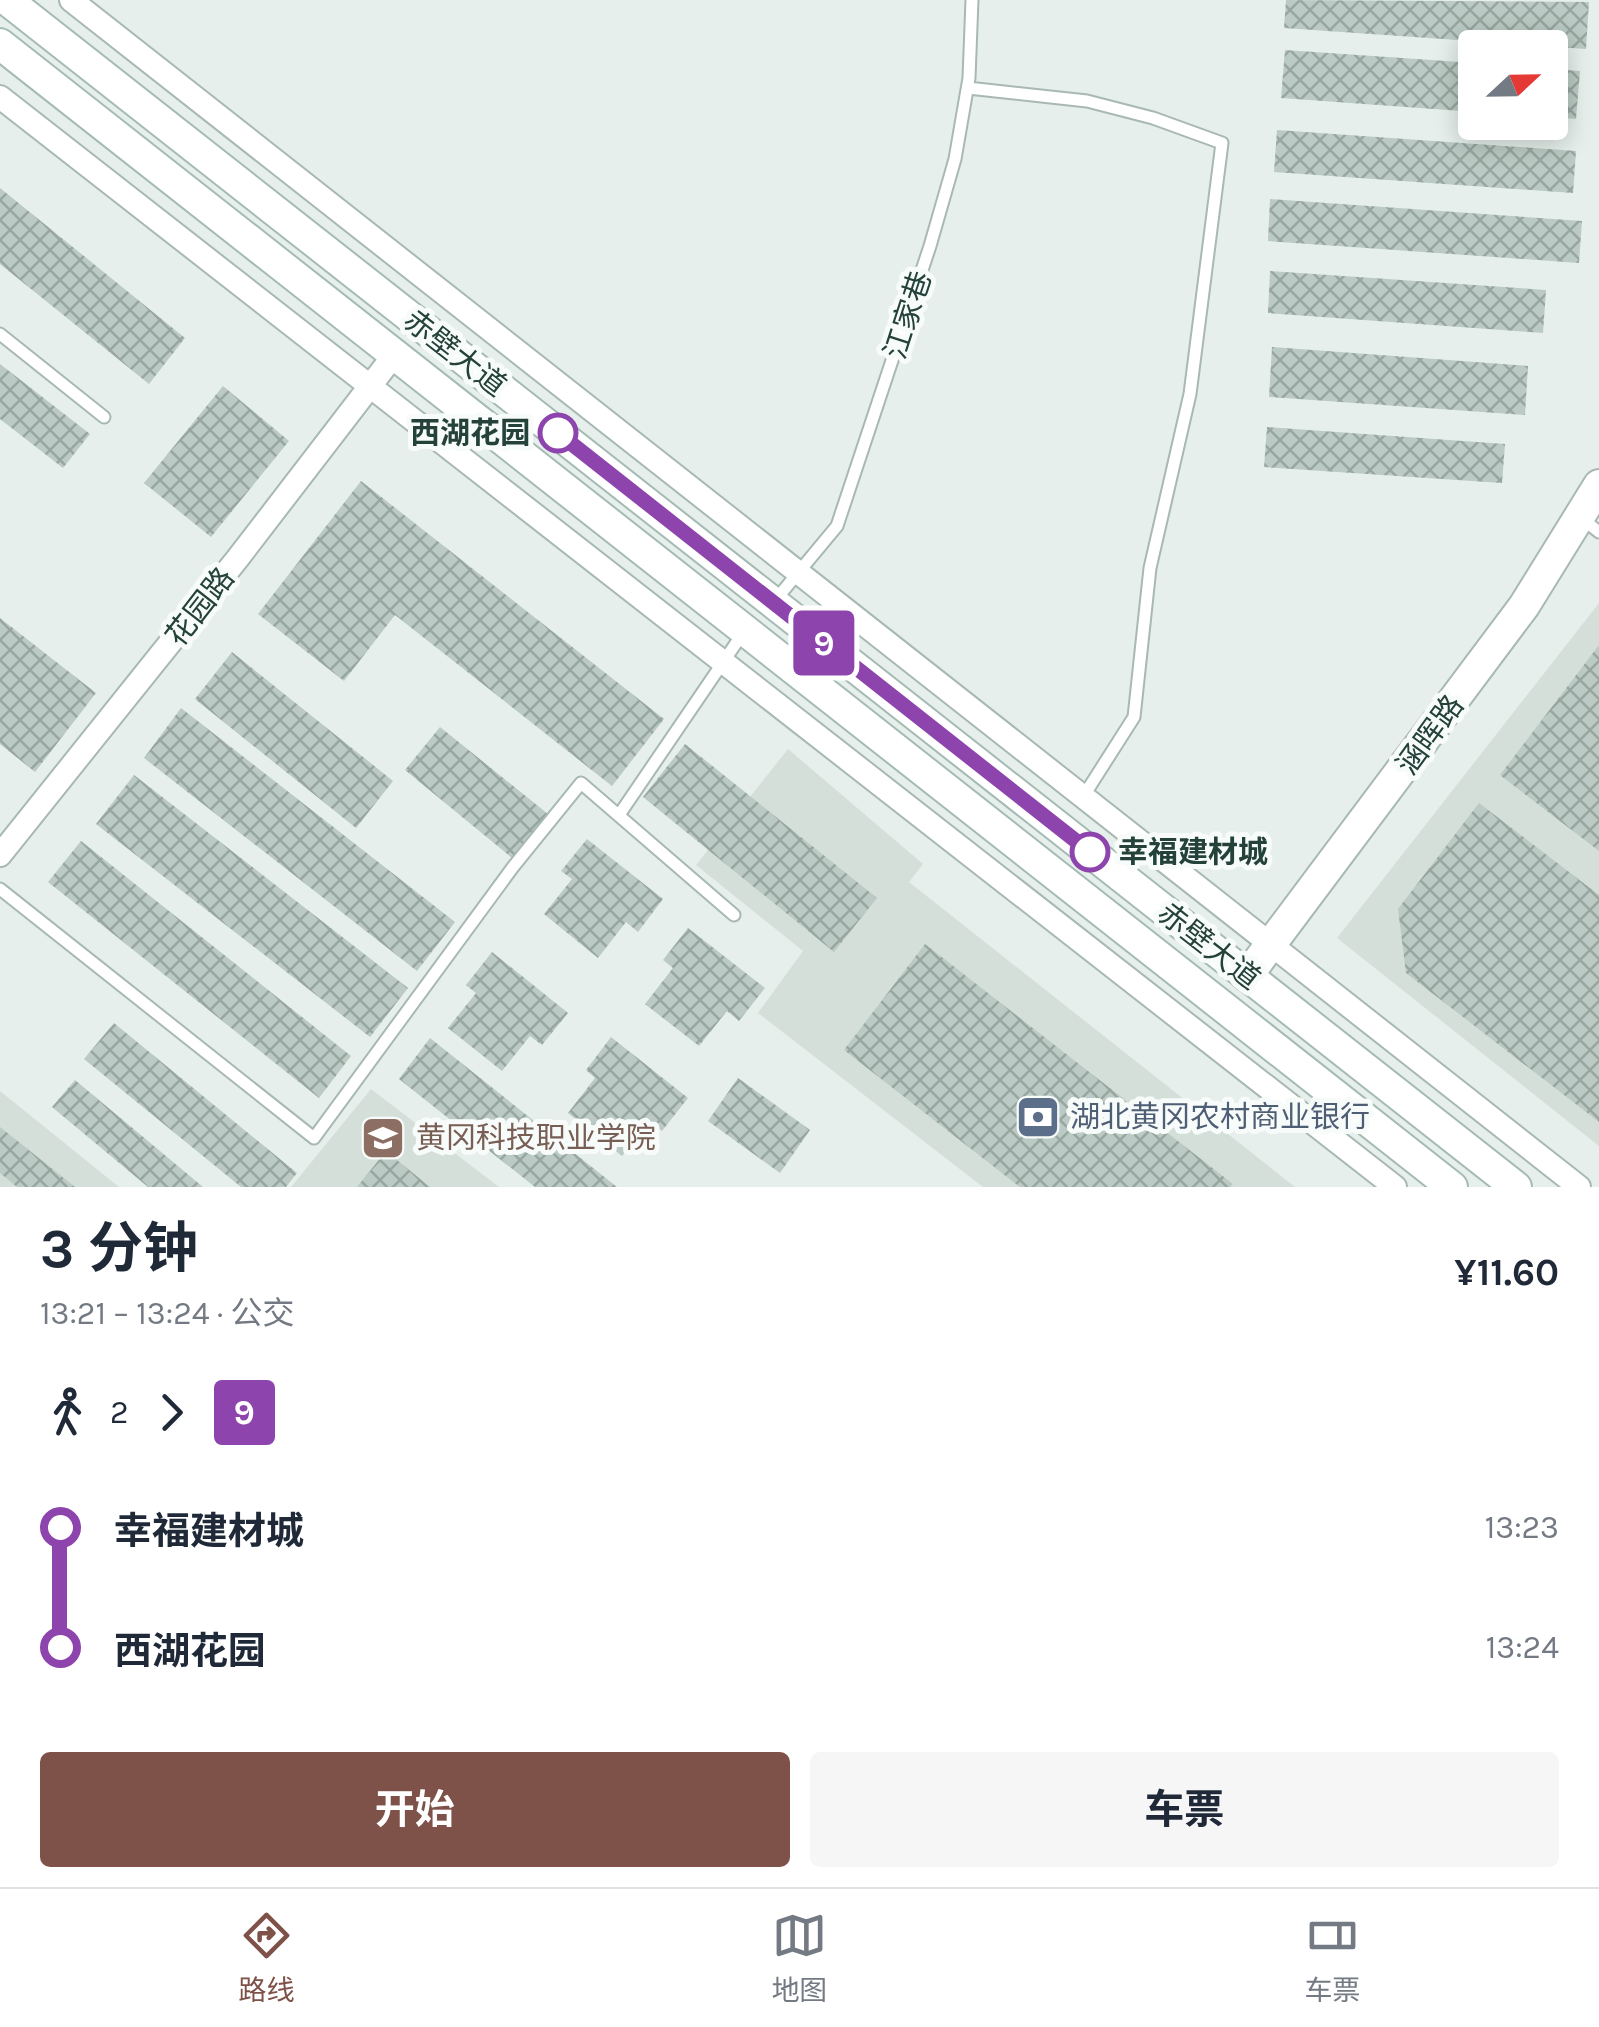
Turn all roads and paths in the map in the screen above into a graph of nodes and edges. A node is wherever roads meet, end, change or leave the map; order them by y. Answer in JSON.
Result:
{"nodes":[{"id":1,"x":7,"y":0,"type":"edge"},
{"id":2,"x":71,"y":0,"type":"edge"},
{"id":3,"x":972,"y":0,"type":"edge"},
{"id":4,"x":0,"y":44,"type":"edge"},
{"id":5,"x":968,"y":88,"type":"junction"},
{"id":6,"x":0,"y":97,"type":"edge"},
{"id":7,"x":0,"y":334,"type":"edge"},
{"id":8,"x":394,"y":355,"type":"junction"},
{"id":9,"x":370,"y":386,"type":"junction"},
{"id":10,"x":104,"y":417,"type":"dead end"},
{"id":11,"x":1599,"y":485,"type":"edge"},
{"id":12,"x":1590,"y":524,"type":"edge"},
{"id":13,"x":798,"y":572,"type":"junction"},
{"id":14,"x":774,"y":603,"type":"junction"},
{"id":15,"x":744,"y":632,"type":"junction"},
{"id":16,"x":723,"y":662,"type":"junction"},
{"id":17,"x":1084,"y":796,"type":"junction"},
{"id":18,"x":619,"y":816,"type":"junction"},
{"id":19,"x":3,"y":843,"type":"edge"},
{"id":20,"x":0,"y":889,"type":"edge"},
{"id":21,"x":734,"y":914,"type":"dead end"},
{"id":22,"x":1272,"y":945,"type":"junction"},
{"id":23,"x":1247,"y":976,"type":"junction"},
{"id":24,"x":1394,"y":1187,"type":"edge"},
{"id":25,"x":1452,"y":1187,"type":"edge"},
{"id":26,"x":1516,"y":1187,"type":"edge"},
{"id":27,"x":1579,"y":1187,"type":"edge"}],
"edges":[{"from":1,"to":14,"type":"main road","name":"赤壁大道"},
{"from":2,"to":13,"type":"street"},
{"from":3,"to":5,"type":"lane","name":"江家巷"},
{"from":4,"to":8,"type":"main road","name":"赤壁大道"},
{"from":5,"to":13,"type":"lane","name":"江家巷"},
{"from":5,"to":17,"type":"lane"},
{"from":6,"to":9,"type":"street"},
{"from":7,"to":10,"type":"lane"},
{"from":8,"to":9,"type":"street","name":"花园路"},
{"from":8,"to":15,"type":"main road","name":"赤壁大道"},
{"from":9,"to":16,"type":"street"},
{"from":9,"to":19,"type":"street","name":"花园路"},
{"from":11,"to":12,"type":"main road","name":"涵晖路"},
{"from":12,"to":22,"type":"main road","name":"涵晖路"},
{"from":13,"to":14,"type":"lane","name":"江家巷"},
{"from":13,"to":17,"type":"street"},
{"from":14,"to":23,"type":"main road","name":"赤壁大道"},
{"from":15,"to":16,"type":"lane"},
{"from":15,"to":25,"type":"main road","name":"赤壁大道"},
{"from":16,"to":18,"type":"lane"},
{"from":16,"to":24,"type":"street"},
{"from":17,"to":22,"type":"street"},
{"from":18,"to":20,"type":"lane"},
{"from":18,"to":21,"type":"lane"},
{"from":22,"to":23,"type":"main road","name":"涵晖路"},
{"from":22,"to":27,"type":"street"},
{"from":23,"to":26,"type":"main road","name":"赤壁大道"}]}
